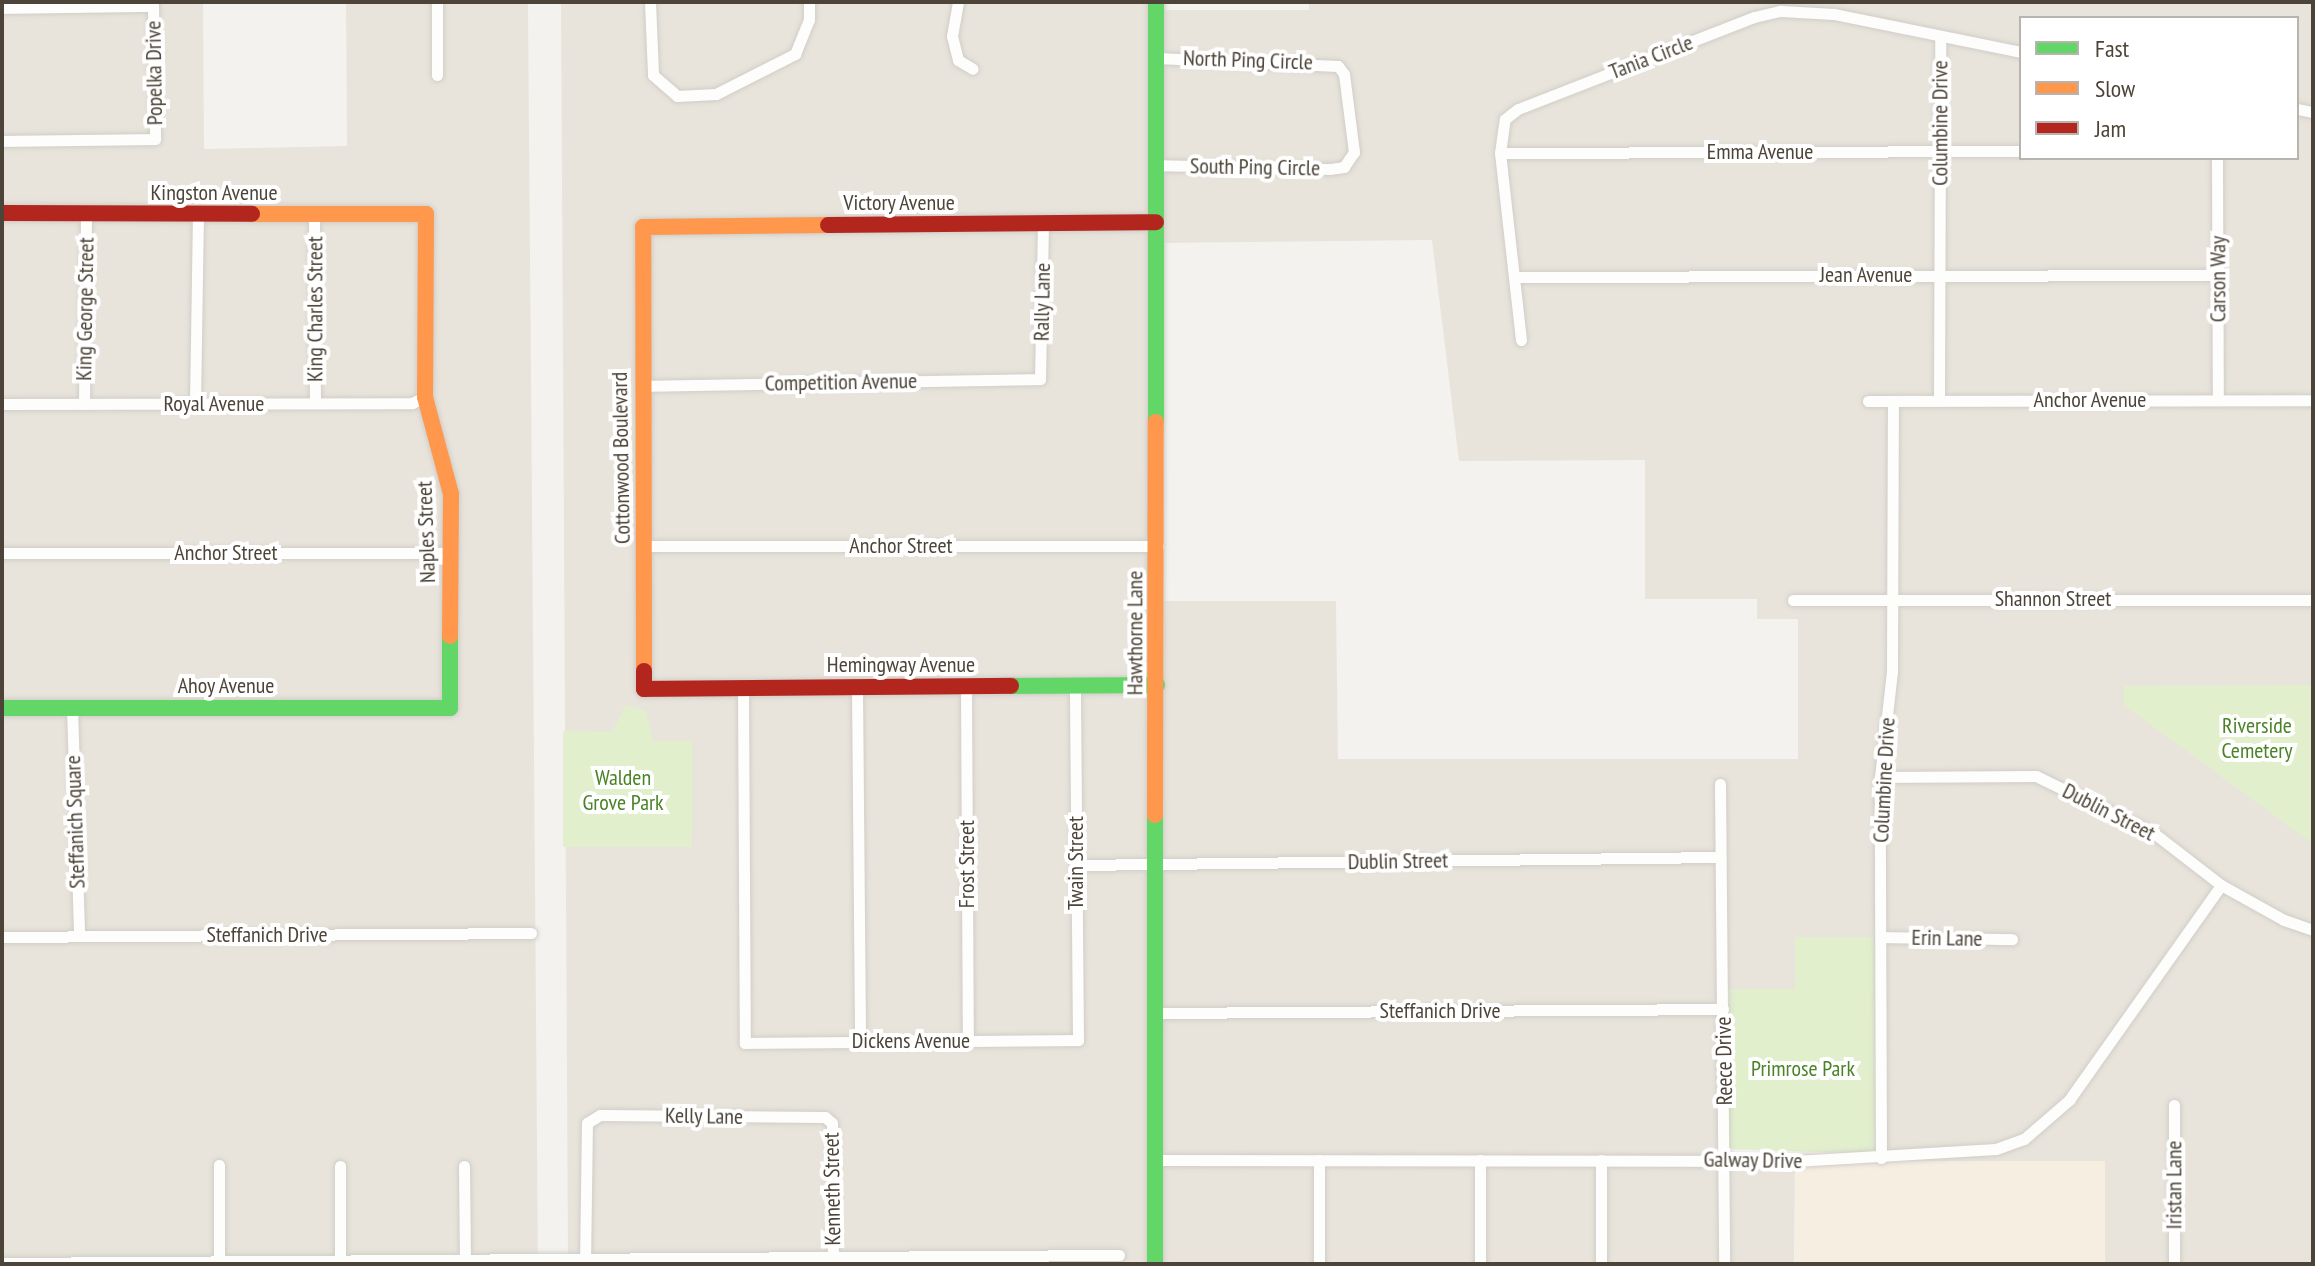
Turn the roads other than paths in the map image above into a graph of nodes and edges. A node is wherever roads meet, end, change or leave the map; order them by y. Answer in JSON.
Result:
{"nodes":[{"id":1,"x":437,"y":2,"type":"edge"},
{"id":2,"x":650,"y":2,"type":"edge"},
{"id":3,"x":809,"y":2,"type":"edge"},
{"id":4,"x":958,"y":2,"type":"edge"},
{"id":5,"x":1156,"y":2,"type":"edge"},
{"id":6,"x":2,"y":8,"type":"edge"},
{"id":7,"x":1940,"y":36,"type":"junction"},
{"id":8,"x":2019,"y":52,"type":"edge"},
{"id":9,"x":1156,"y":58,"type":"junction"},
{"id":10,"x":973,"y":69,"type":"dead end"},
{"id":11,"x":437,"y":75,"type":"dead end"},
{"id":12,"x":1349,"y":113,"type":"joint"},
{"id":13,"x":2,"y":141,"type":"edge"},
{"id":14,"x":1940,"y":151,"type":"junction"},
{"id":15,"x":2019,"y":151,"type":"edge"},
{"id":16,"x":1500,"y":153,"type":"junction"},
{"id":17,"x":2217,"y":160,"type":"edge"},
{"id":18,"x":1156,"y":165,"type":"junction"},
{"id":19,"x":2,"y":213,"type":"edge"},
{"id":20,"x":86,"y":214,"type":"junction"},
{"id":21,"x":426,"y":214,"type":"joint"},
{"id":22,"x":198,"y":215,"type":"junction"},
{"id":23,"x":314,"y":215,"type":"junction"},
{"id":24,"x":1156,"y":222,"type":"junction"},
{"id":25,"x":1043,"y":225,"type":"junction"},
{"id":26,"x":643,"y":227,"type":"joint"},
{"id":27,"x":1939,"y":274,"type":"junction"},
{"id":28,"x":2218,"y":275,"type":"junction"},
{"id":29,"x":1514,"y":277,"type":"junction"},
{"id":30,"x":1521,"y":340,"type":"dead end"},
{"id":31,"x":1040,"y":379,"type":"joint"},
{"id":32,"x":642,"y":386,"type":"junction"},
{"id":33,"x":425,"y":397,"type":"junction"},
{"id":34,"x":2218,"y":400,"type":"junction"},
{"id":35,"x":2313,"y":400,"type":"edge"},
{"id":36,"x":1868,"y":401,"type":"dead end"},
{"id":37,"x":1893,"y":401,"type":"junction"},
{"id":38,"x":1939,"y":401,"type":"junction"},
{"id":39,"x":315,"y":403,"type":"junction"},
{"id":40,"x":2,"y":404,"type":"edge"},
{"id":41,"x":84,"y":404,"type":"junction"},
{"id":42,"x":195,"y":404,"type":"junction"},
{"id":43,"x":644,"y":546,"type":"junction"},
{"id":44,"x":1158,"y":546,"type":"junction"},
{"id":45,"x":2,"y":553,"type":"edge"},
{"id":46,"x":450,"y":553,"type":"junction"},
{"id":47,"x":1895,"y":599,"type":"junction"},
{"id":48,"x":1793,"y":600,"type":"dead end"},
{"id":49,"x":2313,"y":600,"type":"edge"},
{"id":50,"x":1157,"y":685,"type":"junction"},
{"id":51,"x":1075,"y":686,"type":"junction"},
{"id":52,"x":966,"y":687,"type":"junction"},
{"id":53,"x":743,"y":688,"type":"junction"},
{"id":54,"x":857,"y":688,"type":"junction"},
{"id":55,"x":644,"y":689,"type":"joint"},
{"id":56,"x":2,"y":708,"type":"edge"},
{"id":57,"x":72,"y":708,"type":"junction"},
{"id":58,"x":450,"y":708,"type":"joint"},
{"id":59,"x":1880,"y":777,"type":"junction"},
{"id":60,"x":1720,"y":784,"type":"dead end"},
{"id":61,"x":1720,"y":857,"type":"junction"},
{"id":62,"x":1155,"y":863,"type":"junction"},
{"id":63,"x":1076,"y":865,"type":"junction"},
{"id":64,"x":2221,"y":885,"type":"junction"},
{"id":65,"x":2313,"y":930,"type":"edge"},
{"id":66,"x":531,"y":933,"type":"dead end"},
{"id":67,"x":79,"y":936,"type":"junction"},
{"id":68,"x":2,"y":937,"type":"edge"},
{"id":69,"x":1881,"y":937,"type":"junction"},
{"id":70,"x":2012,"y":939,"type":"dead end"},
{"id":71,"x":1723,"y":1009,"type":"junction"},
{"id":72,"x":1156,"y":1013,"type":"junction"},
{"id":73,"x":1078,"y":1040,"type":"joint"},
{"id":74,"x":968,"y":1041,"type":"junction"},
{"id":75,"x":860,"y":1042,"type":"junction"},
{"id":76,"x":2174,"y":1105,"type":"dead end"},
{"id":77,"x":825,"y":1117,"type":"joint"},
{"id":78,"x":1881,"y":1158,"type":"junction"},
{"id":79,"x":1156,"y":1160,"type":"junction"},
{"id":80,"x":1319,"y":1160,"type":"junction"},
{"id":81,"x":1480,"y":1160,"type":"junction"},
{"id":82,"x":1601,"y":1160,"type":"junction"},
{"id":83,"x":1725,"y":1160,"type":"junction"},
{"id":84,"x":219,"y":1165,"type":"dead end"},
{"id":85,"x":340,"y":1166,"type":"dead end"},
{"id":86,"x":464,"y":1166,"type":"dead end"},
{"id":87,"x":1119,"y":1255,"type":"dead end"},
{"id":88,"x":465,"y":1259,"type":"junction"},
{"id":89,"x":340,"y":1260,"type":"junction"},
{"id":90,"x":219,"y":1261,"type":"junction"},
{"id":91,"x":833,"y":1261,"type":"edge"},
{"id":92,"x":586,"y":1262,"type":"edge"},
{"id":93,"x":2,"y":1263,"type":"edge"},
{"id":94,"x":1155,"y":1264,"type":"edge"},
{"id":95,"x":1319,"y":1264,"type":"edge"},
{"id":96,"x":1480,"y":1264,"type":"edge"},
{"id":97,"x":1601,"y":1264,"type":"edge"},
{"id":98,"x":1724,"y":1264,"type":"edge"},
{"id":99,"x":2174,"y":1264,"type":"edge"}],
"edges":[{"from":1,"to":11,"type":"street"},
{"from":2,"to":3,"type":"street"},
{"from":4,"to":10,"type":"street"},
{"from":5,"to":9,"type":"street","name":"Hawthorne Lane"},
{"from":6,"to":13,"type":"street","name":"Popelka Drive"},
{"from":7,"to":8,"type":"street","name":"Tania Circle"},
{"from":7,"to":14,"type":"street","name":"Columbine Drive"},
{"from":7,"to":16,"type":"street","name":"Tania Circle"},
{"from":9,"to":12,"type":"street","name":"North Ping Circle"},
{"from":9,"to":18,"type":"street","name":"Hawthorne Lane"},
{"from":12,"to":18,"type":"street","name":"South Ping Circle"},
{"from":14,"to":15,"type":"street","name":"Emma Avenue"},
{"from":14,"to":16,"type":"street","name":"Emma Avenue"},
{"from":14,"to":27,"type":"street","name":"Columbine Drive"},
{"from":16,"to":29,"type":"street","name":"Tania Circle"},
{"from":17,"to":28,"type":"street","name":"Carson Way"},
{"from":18,"to":24,"type":"street","name":"Hawthorne Lane"},
{"from":19,"to":20,"type":"street","name":"Kingston Avenue"},
{"from":20,"to":22,"type":"street","name":"Kingston Avenue"},
{"from":20,"to":41,"type":"street","name":"King George Street"},
{"from":21,"to":23,"type":"street","name":"Kingston Avenue"},
{"from":21,"to":33,"type":"street","name":"Naples Street"},
{"from":22,"to":23,"type":"street","name":"Kingston Avenue"},
{"from":22,"to":42,"type":"street"},
{"from":23,"to":39,"type":"street","name":"King Charles Street"},
{"from":24,"to":25,"type":"street","name":"Victory Avenue"},
{"from":24,"to":44,"type":"street","name":"Hawthorne Lane"},
{"from":25,"to":26,"type":"street","name":"Victory Avenue"},
{"from":25,"to":31,"type":"street","name":"Rally Lane"},
{"from":26,"to":32,"type":"street","name":"Cottonwood Boulevard"},
{"from":27,"to":28,"type":"street","name":"Jean Avenue"},
{"from":27,"to":29,"type":"street","name":"Jean Avenue"},
{"from":27,"to":38,"type":"street","name":"Columbine Drive"},
{"from":28,"to":34,"type":"street","name":"Carson Way"},
{"from":29,"to":30,"type":"street","name":"Tania Circle"},
{"from":31,"to":32,"type":"street","name":"Competition Avenue"},
{"from":32,"to":43,"type":"street","name":"Cottonwood Boulevard"},
{"from":33,"to":39,"type":"street","name":"Royal Avenue"},
{"from":33,"to":46,"type":"street","name":"Naples Street"},
{"from":34,"to":35,"type":"street","name":"Anchor Avenue"},
{"from":34,"to":38,"type":"street","name":"Anchor Avenue"},
{"from":36,"to":37,"type":"street","name":"Anchor Avenue"},
{"from":37,"to":38,"type":"street","name":"Anchor Avenue"},
{"from":37,"to":47,"type":"street","name":"Columbine Drive"},
{"from":39,"to":42,"type":"street","name":"Royal Avenue"},
{"from":40,"to":41,"type":"street","name":"Royal Avenue"},
{"from":41,"to":42,"type":"street","name":"Royal Avenue"},
{"from":43,"to":44,"type":"street","name":"Anchor Street"},
{"from":43,"to":55,"type":"street","name":"Cottonwood Boulevard"},
{"from":44,"to":50,"type":"street","name":"Hawthorne Lane"},
{"from":45,"to":46,"type":"street","name":"Anchor Street"},
{"from":46,"to":58,"type":"street","name":"Naples Street"},
{"from":47,"to":48,"type":"street","name":"Shannon Street"},
{"from":47,"to":49,"type":"street","name":"Shannon Street"},
{"from":47,"to":59,"type":"street","name":"Columbine Drive"},
{"from":50,"to":51,"type":"street","name":"Hemingway Avenue"},
{"from":50,"to":62,"type":"street","name":"Hawthorne Lane"},
{"from":51,"to":52,"type":"street","name":"Hemingway Avenue"},
{"from":51,"to":63,"type":"street","name":"Twain Street"},
{"from":52,"to":54,"type":"street","name":"Hemingway Avenue"},
{"from":52,"to":74,"type":"street","name":"Frost Street"},
{"from":53,"to":54,"type":"street","name":"Hemingway Avenue"},
{"from":53,"to":55,"type":"street","name":"Hemingway Avenue"},
{"from":53,"to":75,"type":"street","name":"Dickens Avenue"},
{"from":54,"to":75,"type":"street"},
{"from":56,"to":57,"type":"street","name":"Ahoy Avenue"},
{"from":57,"to":58,"type":"street","name":"Ahoy Avenue"},
{"from":57,"to":67,"type":"street","name":"Steffanich Square"},
{"from":59,"to":64,"type":"street","name":"Dublin Street"},
{"from":59,"to":69,"type":"street","name":"Columbine Drive"},
{"from":60,"to":61,"type":"street","name":"Reece Drive"},
{"from":61,"to":62,"type":"street","name":"Dublin Street"},
{"from":61,"to":71,"type":"street","name":"Reece Drive"},
{"from":62,"to":63,"type":"street","name":"Dublin Street"},
{"from":62,"to":72,"type":"street","name":"Hawthorne Lane"},
{"from":63,"to":73,"type":"street","name":"Twain Street"},
{"from":64,"to":65,"type":"street","name":"Dublin Street"},
{"from":64,"to":78,"type":"street","name":"Galway Drive"},
{"from":66,"to":67,"type":"street","name":"Steffanich Drive"},
{"from":67,"to":68,"type":"street","name":"Steffanich Drive"},
{"from":69,"to":70,"type":"street","name":"Erin Lane"},
{"from":69,"to":78,"type":"street","name":"Columbine Drive"},
{"from":71,"to":72,"type":"street","name":"Steffanich Drive"},
{"from":71,"to":83,"type":"street","name":"Reece Drive"},
{"from":72,"to":79,"type":"street","name":"Hawthorne Lane"},
{"from":73,"to":74,"type":"street","name":"Dickens Avenue"},
{"from":74,"to":75,"type":"street","name":"Dickens Avenue"},
{"from":76,"to":99,"type":"street","name":"Iristan Lane"},
{"from":77,"to":91,"type":"street","name":"Kenneth Street"},
{"from":77,"to":92,"type":"street","name":"Kelly Lane"},
{"from":78,"to":83,"type":"street","name":"Galway Drive"},
{"from":79,"to":80,"type":"street","name":"Galway Drive"},
{"from":79,"to":94,"type":"street","name":"Hawthorne Lane"},
{"from":80,"to":81,"type":"street","name":"Galway Drive"},
{"from":80,"to":95,"type":"street"},
{"from":81,"to":82,"type":"street","name":"Galway Drive"},
{"from":81,"to":96,"type":"street"},
{"from":82,"to":83,"type":"street","name":"Galway Drive"},
{"from":82,"to":97,"type":"street"},
{"from":83,"to":98,"type":"street","name":"Reece Drive"},
{"from":84,"to":90,"type":"street"},
{"from":85,"to":89,"type":"street"},
{"from":86,"to":88,"type":"street"},
{"from":87,"to":91,"type":"street"},
{"from":88,"to":89,"type":"street"},
{"from":88,"to":92,"type":"street"},
{"from":89,"to":90,"type":"street"},
{"from":90,"to":93,"type":"street"},
{"from":91,"to":92,"type":"street"}]}
